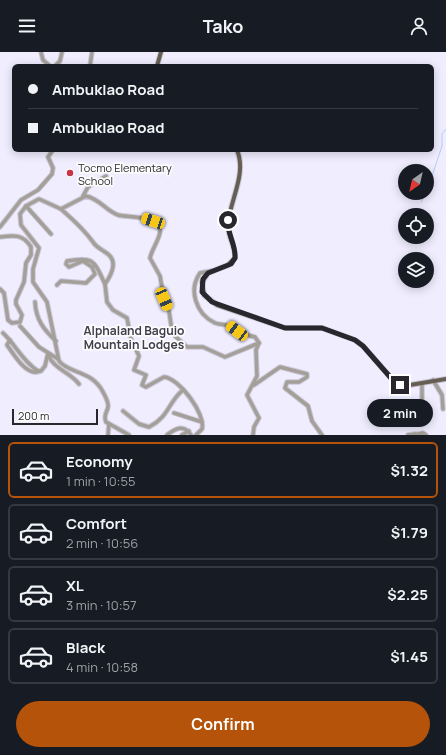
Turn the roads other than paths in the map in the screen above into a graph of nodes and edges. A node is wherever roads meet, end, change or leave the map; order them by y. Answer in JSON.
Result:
{"nodes":[{"id":1,"x":41,"y":52,"type":"edge"},
{"id":2,"x":62,"y":52,"type":"edge"},
{"id":3,"x":92,"y":52,"type":"edge"},
{"id":4,"x":161,"y":52,"type":"edge"},
{"id":5,"x":48,"y":64,"type":"edge"},
{"id":6,"x":57,"y":64,"type":"edge"},
{"id":7,"x":90,"y":64,"type":"edge"},
{"id":8,"x":157,"y":64,"type":"edge"},
{"id":9,"x":51,"y":152,"type":"edge"},
{"id":10,"x":238,"y":152,"type":"edge"},
{"id":11,"x":106,"y":176,"type":"dead end"},
{"id":12,"x":83,"y":196,"type":"junction"},
{"id":13,"x":26,"y":206,"type":"junction"},
{"id":14,"x":61,"y":209,"type":"junction"},
{"id":15,"x":0,"y":227,"type":"edge"},
{"id":16,"x":51,"y":234,"type":"dead end"},
{"id":17,"x":0,"y":237,"type":"edge"},
{"id":18,"x":212,"y":271,"type":"junction"},
{"id":19,"x":105,"y":284,"type":"junction"},
{"id":20,"x":58,"y":285,"type":"dead end"},
{"id":21,"x":0,"y":289,"type":"edge"},
{"id":22,"x":36,"y":302,"type":"dead end"},
{"id":23,"x":20,"y":326,"type":"dead end"},
{"id":24,"x":3,"y":333,"type":"dead end"},
{"id":25,"x":56,"y":342,"type":"junction"},
{"id":26,"x":258,"y":342,"type":"junction"},
{"id":27,"x":253,"y":345,"type":"junction"},
{"id":28,"x":256,"y":350,"type":"junction"},
{"id":29,"x":48,"y":353,"type":"junction"},
{"id":30,"x":59,"y":359,"type":"junction"},
{"id":31,"x":446,"y":379,"type":"edge"},
{"id":32,"x":433,"y":380,"type":"junction"},
{"id":33,"x":79,"y":384,"type":"dead end"},
{"id":34,"x":422,"y":384,"type":"junction"},
{"id":35,"x":254,"y":385,"type":"junction"},
{"id":36,"x":183,"y":390,"type":"junction"},
{"id":37,"x":422,"y":402,"type":"dead end"},
{"id":38,"x":443,"y":410,"type":"dead end"},
{"id":39,"x":123,"y":411,"type":"dead end"},
{"id":40,"x":174,"y":413,"type":"dead end"},
{"id":41,"x":202,"y":422,"type":"junction"},
{"id":42,"x":109,"y":424,"type":"junction"},
{"id":43,"x":190,"y":433,"type":"edge"},
{"id":44,"x":414,"y":434,"type":"edge"},
{"id":45,"x":108,"y":435,"type":"edge"},
{"id":46,"x":129,"y":435,"type":"edge"},
{"id":47,"x":167,"y":435,"type":"edge"},
{"id":48,"x":182,"y":435,"type":"edge"},
{"id":49,"x":196,"y":435,"type":"edge"},
{"id":50,"x":253,"y":435,"type":"edge"},
{"id":51,"x":322,"y":435,"type":"edge"},
{"id":52,"x":408,"y":435,"type":"edge"},
{"id":53,"x":426,"y":435,"type":"edge"}],
"edges":[{"from":1,"to":5,"type":"street"},
{"from":2,"to":6,"type":"street"},
{"from":3,"to":7,"type":"street"},
{"from":4,"to":8,"type":"main road"},
{"from":9,"to":15,"type":"street"},
{"from":10,"to":18,"type":"main road"},
{"from":11,"to":12,"type":"street"},
{"from":12,"to":14,"type":"street"},
{"from":12,"to":27,"type":"street"},
{"from":13,"to":14,"type":"street"},
{"from":13,"to":16,"type":"street"},
{"from":13,"to":25,"type":"street"},
{"from":14,"to":19,"type":"street"},
{"from":17,"to":21,"type":"street"},
{"from":18,"to":26,"type":"street"},
{"from":18,"to":34,"type":"main road"},
{"from":19,"to":20,"type":"street"},
{"from":19,"to":36,"type":"street"},
{"from":22,"to":25,"type":"street"},
{"from":23,"to":29,"type":"street"},
{"from":24,"to":29,"type":"street"},
{"from":25,"to":30,"type":"street"},
{"from":26,"to":27,"type":"street"},
{"from":26,"to":28,"type":"street"},
{"from":27,"to":28,"type":"street"},
{"from":28,"to":35,"type":"street"},
{"from":29,"to":30,"type":"street"},
{"from":29,"to":33,"type":"street"},
{"from":30,"to":42,"type":"street"},
{"from":31,"to":32,"type":"main road"},
{"from":32,"to":34,"type":"main road"},
{"from":32,"to":38,"type":"street"},
{"from":34,"to":37,"type":"street"},
{"from":35,"to":50,"type":"street"},
{"from":35,"to":51,"type":"street"},
{"from":36,"to":39,"type":"street"},
{"from":36,"to":41,"type":"street"},
{"from":40,"to":41,"type":"street"},
{"from":41,"to":49,"type":"street"},
{"from":42,"to":45,"type":"street"},
{"from":42,"to":46,"type":"street"},
{"from":43,"to":47,"type":"street"},
{"from":43,"to":48,"type":"street"},
{"from":44,"to":52,"type":"street"},
{"from":44,"to":53,"type":"street"}]}
